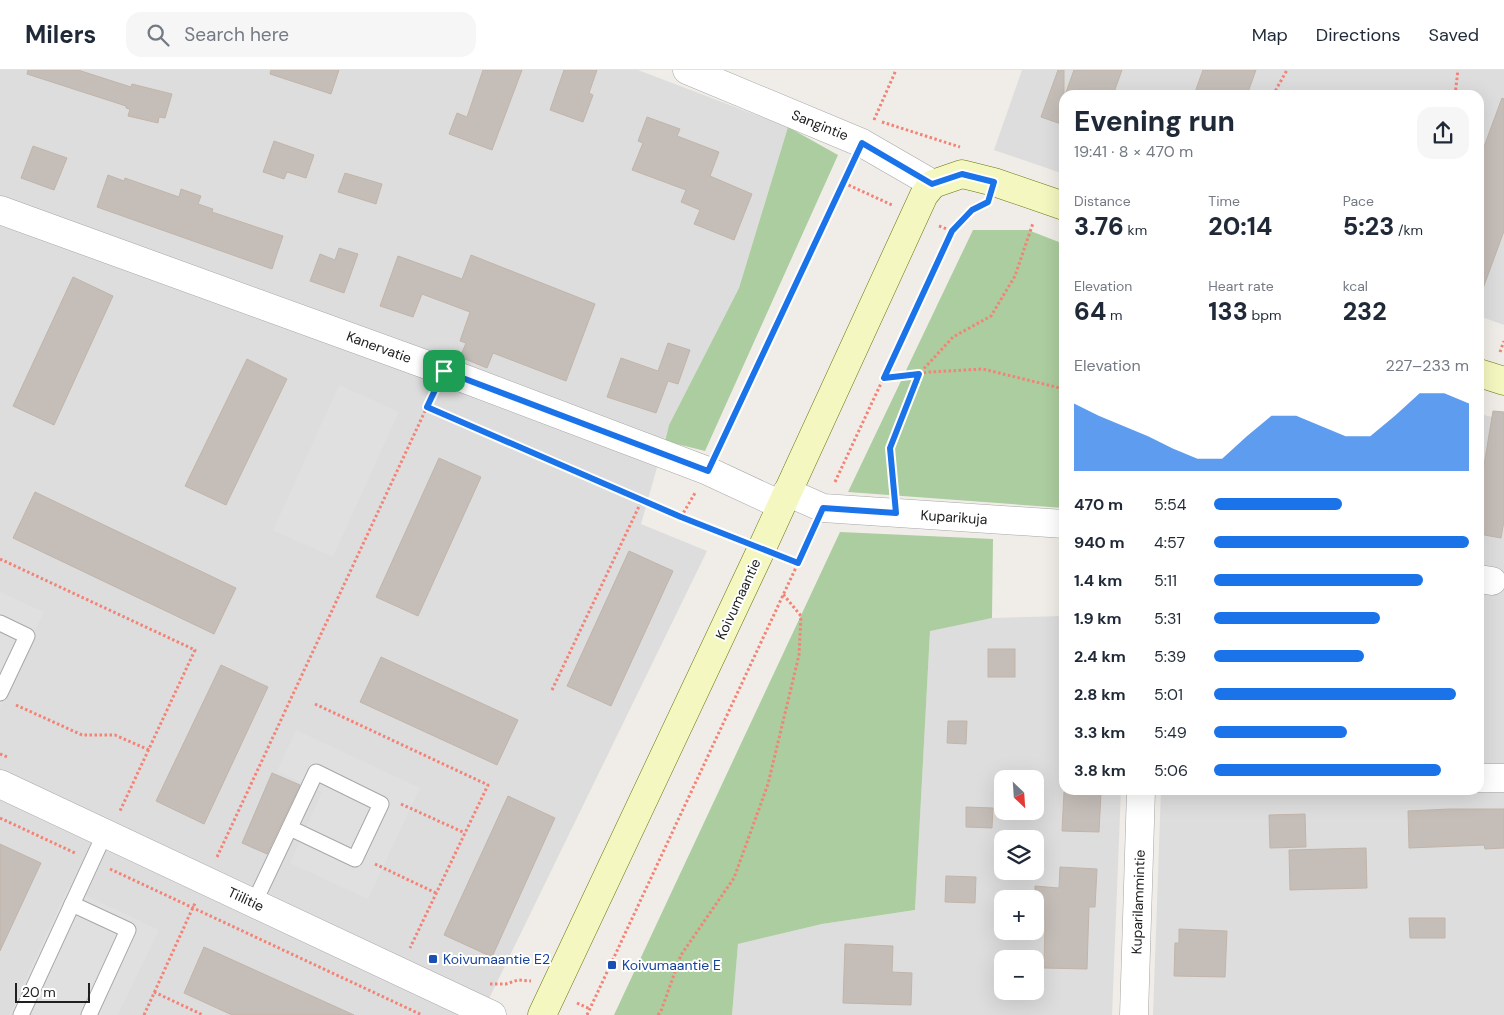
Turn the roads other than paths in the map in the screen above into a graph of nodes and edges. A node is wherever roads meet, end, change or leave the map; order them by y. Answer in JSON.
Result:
{"nodes":[{"id":1,"x":687,"y":70,"type":"edge"},
{"id":2,"x":932,"y":184,"type":"junction"},
{"id":3,"x":1059,"y":204,"type":"edge"},
{"id":4,"x":0,"y":210,"type":"edge"},
{"id":5,"x":1484,"y":374,"type":"edge"},
{"id":6,"x":1504,"y":380,"type":"edge"},
{"id":7,"x":784,"y":499,"type":"junction"},
{"id":8,"x":1059,"y":524,"type":"edge"},
{"id":9,"x":0,"y":623,"type":"edge"},
{"id":10,"x":4,"y":697,"type":"edge"},
{"id":11,"x":1484,"y":778,"type":"edge"},
{"id":12,"x":1504,"y":778,"type":"edge"},
{"id":13,"x":0,"y":784,"type":"edge"},
{"id":14,"x":1141,"y":795,"type":"edge"},
{"id":15,"x":290,"y":828,"type":"junction"},
{"id":16,"x":104,"y":833,"type":"junction"},
{"id":17,"x":254,"y":903,"type":"junction"},
{"id":18,"x":72,"y":904,"type":"junction"},
{"id":19,"x":548,"y":1003,"type":"edge"},
{"id":20,"x":21,"y":1015,"type":"edge"},
{"id":21,"x":89,"y":1015,"type":"edge"},
{"id":22,"x":492,"y":1015,"type":"edge"},
{"id":23,"x":1134,"y":1015,"type":"edge"}],
"edges":[{"from":1,"to":2,"type":"street","name":"Sangintie"},
{"from":2,"to":3,"type":"street"},
{"from":2,"to":7,"type":"street","name":"Koivumaantie"},
{"from":4,"to":7,"type":"street","name":"Kanervatie"},
{"from":5,"to":6,"type":"street"},
{"from":7,"to":8,"type":"street","name":"Kuparikuja"},
{"from":7,"to":19,"type":"street","name":"Koivumaantie"},
{"from":9,"to":10,"type":"lane"},
{"from":11,"to":12,"type":"street"},
{"from":13,"to":16,"type":"street","name":"Tiilitie"},
{"from":14,"to":23,"type":"street","name":"Kuparilammintie"},
{"from":15,"to":15,"type":"lane"},
{"from":15,"to":17,"type":"lane"},
{"from":16,"to":17,"type":"street","name":"Tiilitie"},
{"from":16,"to":18,"type":"lane"},
{"from":17,"to":22,"type":"street","name":"Tiilitie"},
{"from":18,"to":20,"type":"lane"},
{"from":18,"to":21,"type":"lane"}]}
